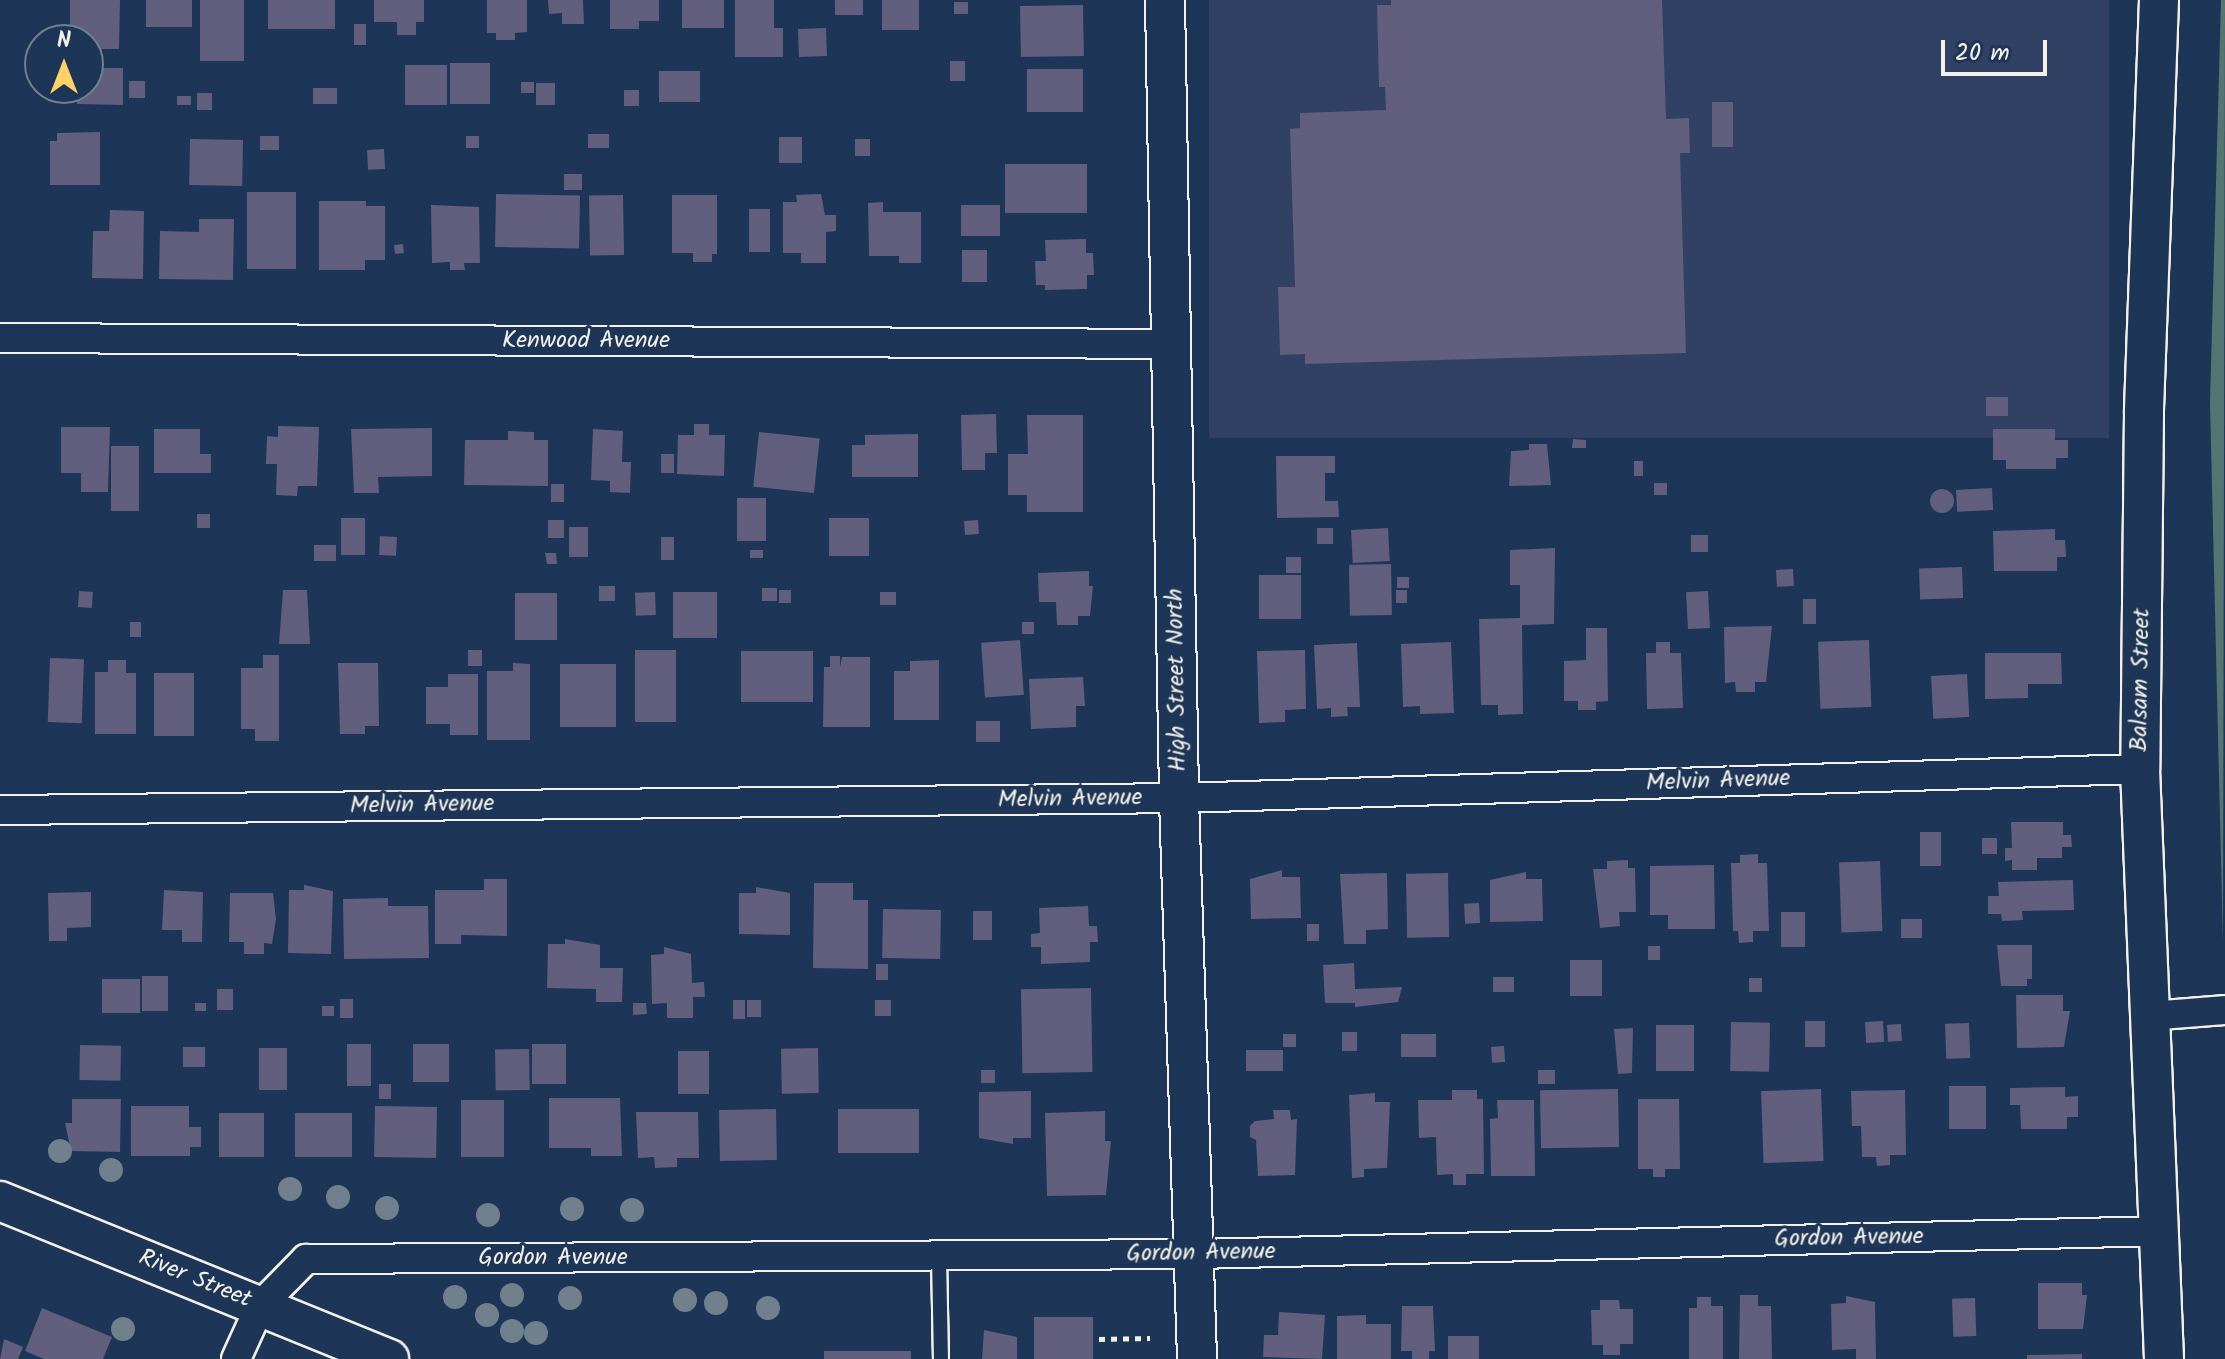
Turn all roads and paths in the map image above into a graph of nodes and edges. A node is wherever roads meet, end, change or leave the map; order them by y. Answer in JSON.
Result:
{"nodes":[{"id":1,"x":1165,"y":0,"type":"edge"},
{"id":2,"x":2159,"y":0,"type":"edge"},
{"id":3,"x":0,"y":338,"type":"edge"},
{"id":4,"x":1172,"y":344,"type":"junction"},
{"id":5,"x":2140,"y":769,"type":"junction"},
{"id":6,"x":1179,"y":798,"type":"junction"},
{"id":7,"x":0,"y":810,"type":"edge"},
{"id":8,"x":2225,"y":1010,"type":"edge"},
{"id":9,"x":2149,"y":1016,"type":"junction"},
{"id":10,"x":0,"y":1201,"type":"edge"},
{"id":11,"x":2162,"y":1231,"type":"junction"},
{"id":12,"x":1196,"y":1254,"type":"junction"},
{"id":13,"x":939,"y":1256,"type":"junction"},
{"id":14,"x":260,"y":1306,"type":"junction"},
{"id":15,"x":1150,"y":1338,"type":"dead end"},
{"id":16,"x":1099,"y":1339,"type":"dead end"},
{"id":17,"x":236,"y":1359,"type":"edge"},
{"id":18,"x":389,"y":1359,"type":"edge"},
{"id":19,"x":941,"y":1359,"type":"edge"},
{"id":20,"x":1197,"y":1359,"type":"edge"},
{"id":21,"x":2164,"y":1359,"type":"edge"}],
"edges":[{"from":1,"to":4,"type":"main road","name":"High Street North"},
{"from":2,"to":5,"type":"main road","name":"Balsam Street"},
{"from":3,"to":4,"type":"street","name":"Kenwood Avenue"},
{"from":4,"to":6,"type":"main road","name":"High Street North"},
{"from":5,"to":6,"type":"street","name":"Melvin Avenue"},
{"from":5,"to":9,"type":"main road","name":"Balsam Street"},
{"from":6,"to":7,"type":"street","name":"Melvin Avenue"},
{"from":6,"to":12,"type":"main road","name":"High Street North"},
{"from":8,"to":9,"type":"street"},
{"from":9,"to":11,"type":"main road","name":"Balsam Street"},
{"from":10,"to":14,"type":"main road","name":"River Street"},
{"from":11,"to":12,"type":"street","name":"Gordon Avenue"},
{"from":11,"to":21,"type":"main road","name":"Balsam Street"},
{"from":12,"to":13,"type":"street","name":"Gordon Avenue"},
{"from":12,"to":20,"type":"main road","name":"High Street North"},
{"from":13,"to":14,"type":"street","name":"Gordon Avenue"},
{"from":13,"to":19,"type":"lane"},
{"from":14,"to":17,"type":"street"},
{"from":14,"to":18,"type":"main road","name":"River Street"},
{"from":15,"to":16,"type":"path"}]}
